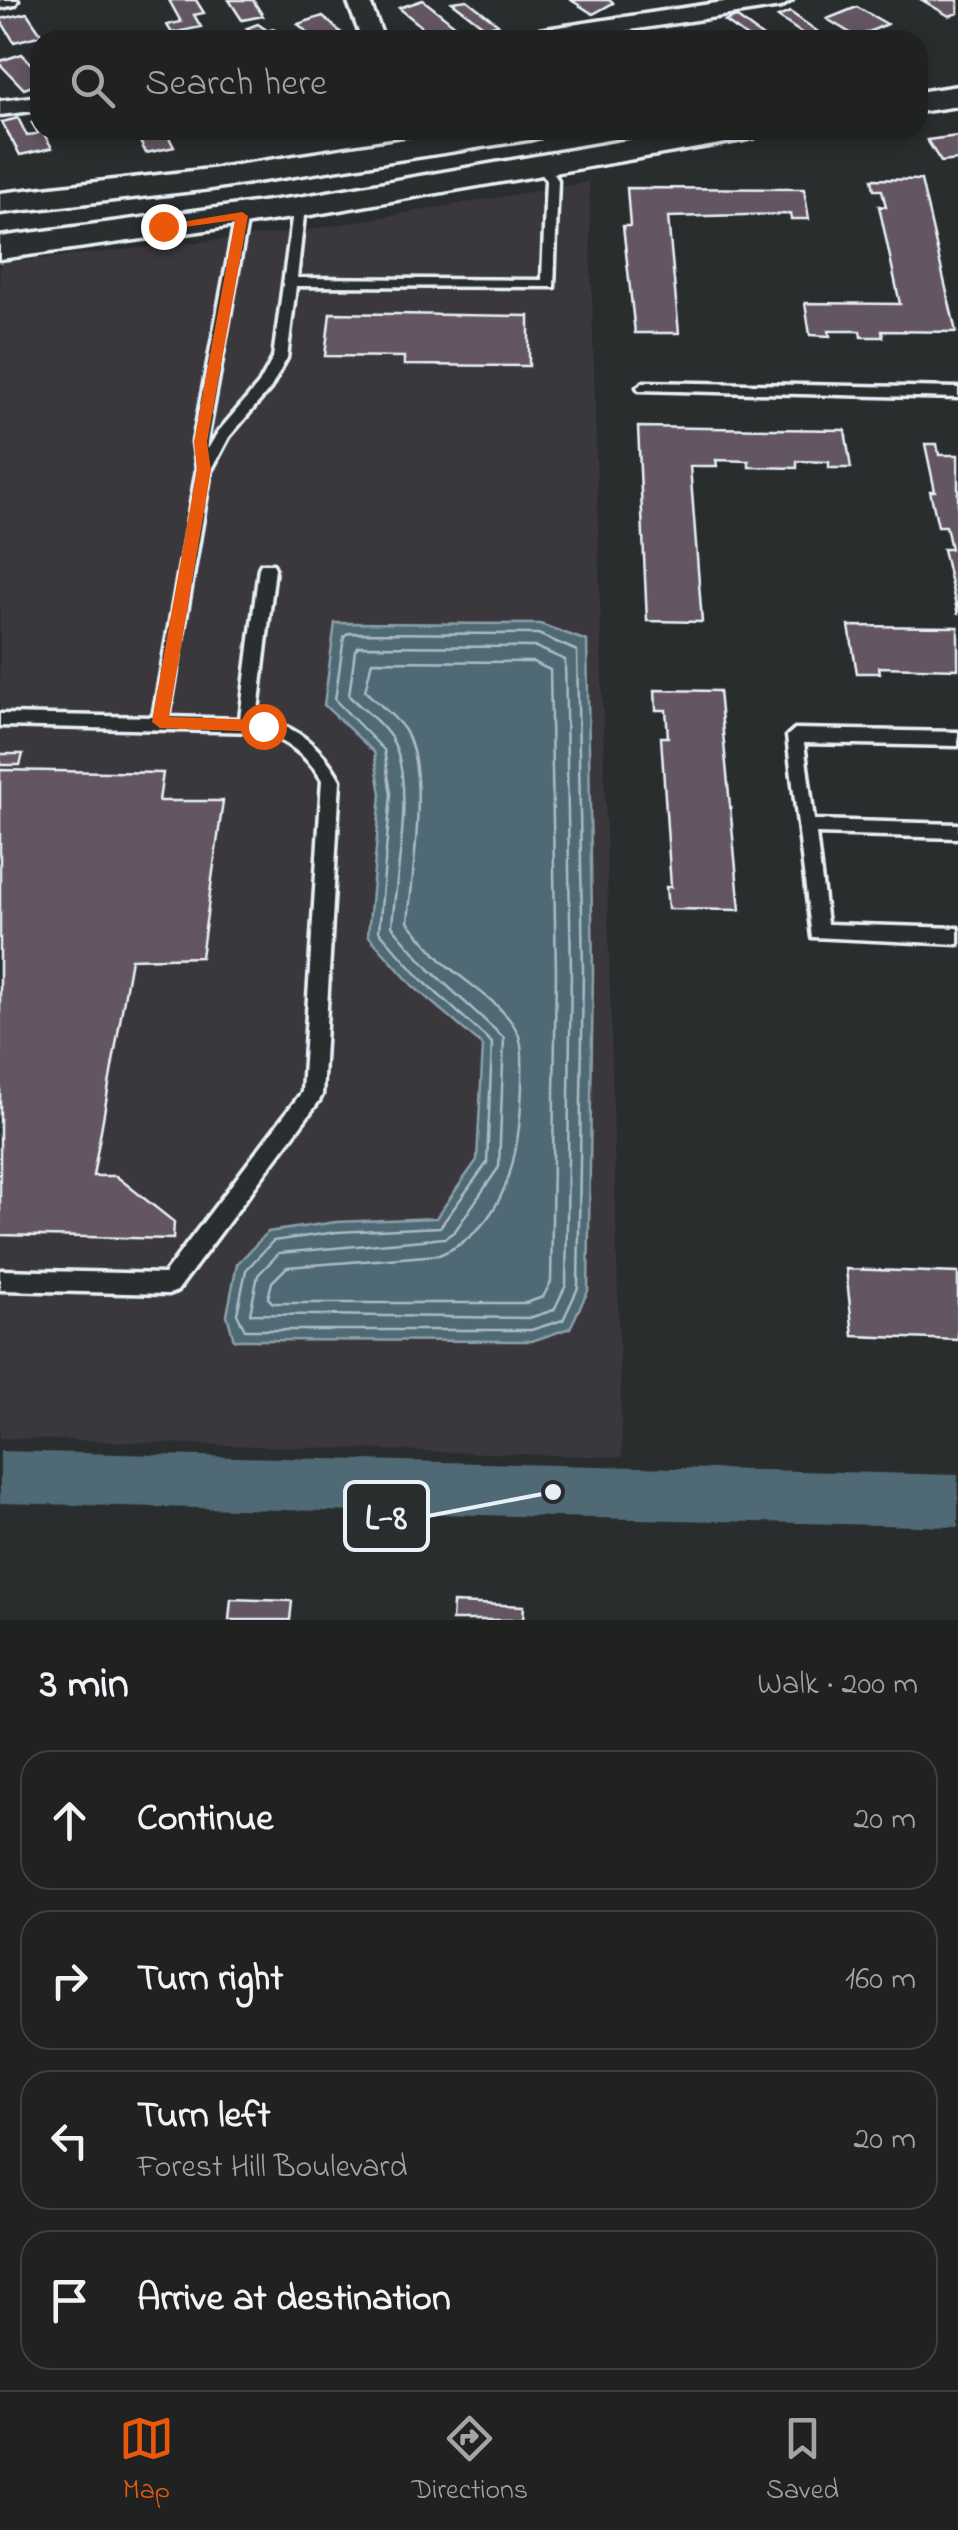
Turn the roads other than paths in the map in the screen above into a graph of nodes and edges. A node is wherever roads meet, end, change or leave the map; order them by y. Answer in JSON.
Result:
{"nodes":[{"id":1,"x":358,"y":0,"type":"edge"},
{"id":2,"x":781,"y":0,"type":"edge"},
{"id":3,"x":369,"y":30,"type":"edge"},
{"id":4,"x":584,"y":30,"type":"edge"},
{"id":5,"x":958,"y":96,"type":"edge"},
{"id":6,"x":928,"y":100,"type":"edge"},
{"id":7,"x":30,"y":105,"type":"edge"},
{"id":8,"x":0,"y":108,"type":"edge"},
{"id":9,"x":463,"y":140,"type":"edge"},
{"id":10,"x":564,"y":140,"type":"edge"},
{"id":11,"x":684,"y":140,"type":"edge"},
{"id":12,"x":541,"y":164,"type":"junction"},
{"id":13,"x":210,"y":179,"type":"junction"},
{"id":14,"x":0,"y":203,"type":"edge"},
{"id":15,"x":299,"y":207,"type":"junction"},
{"id":16,"x":242,"y":216,"type":"junction"},
{"id":17,"x":0,"y":230,"type":"edge"},
{"id":18,"x":0,"y":248,"type":"edge"},
{"id":19,"x":289,"y":282,"type":"junction"},
{"id":20,"x":644,"y":387,"type":"dead end"},
{"id":21,"x":958,"y":393,"type":"edge"},
{"id":22,"x":204,"y":470,"type":"junction"},
{"id":23,"x":266,"y":568,"type":"dead end"},
{"id":24,"x":0,"y":720,"type":"edge"},
{"id":25,"x":160,"y":722,"type":"junction"},
{"id":26,"x":248,"y":725,"type":"junction"},
{"id":27,"x":958,"y":739,"type":"edge"},
{"id":28,"x":806,"y":827,"type":"junction"},
{"id":29,"x":958,"y":831,"type":"edge"},
{"id":30,"x":958,"y":936,"type":"edge"},
{"id":31,"x":0,"y":1280,"type":"edge"}],
"edges":[{"from":1,"to":3,"type":"street"},
{"from":2,"to":4,"type":"street"},
{"from":5,"to":6,"type":"main road"},
{"from":7,"to":8,"type":"street"},
{"from":9,"to":13,"type":"main road"},
{"from":10,"to":16,"type":"main road"},
{"from":11,"to":12,"type":"main road"},
{"from":12,"to":15,"type":"main road"},
{"from":12,"to":19,"type":"lane"},
{"from":13,"to":14,"type":"main road"},
{"from":13,"to":17,"type":"main road"},
{"from":15,"to":16,"type":"main road"},
{"from":15,"to":19,"type":"lane"},
{"from":16,"to":18,"type":"main road"},
{"from":16,"to":22,"type":"lane"},
{"from":19,"to":22,"type":"lane"},
{"from":20,"to":21,"type":"lane"},
{"from":22,"to":25,"type":"lane"},
{"from":23,"to":26,"type":"lane"},
{"from":24,"to":25,"type":"lane"},
{"from":25,"to":26,"type":"lane"},
{"from":26,"to":31,"type":"lane"},
{"from":27,"to":28,"type":"lane"},
{"from":28,"to":29,"type":"lane"},
{"from":28,"to":30,"type":"lane"}]}
